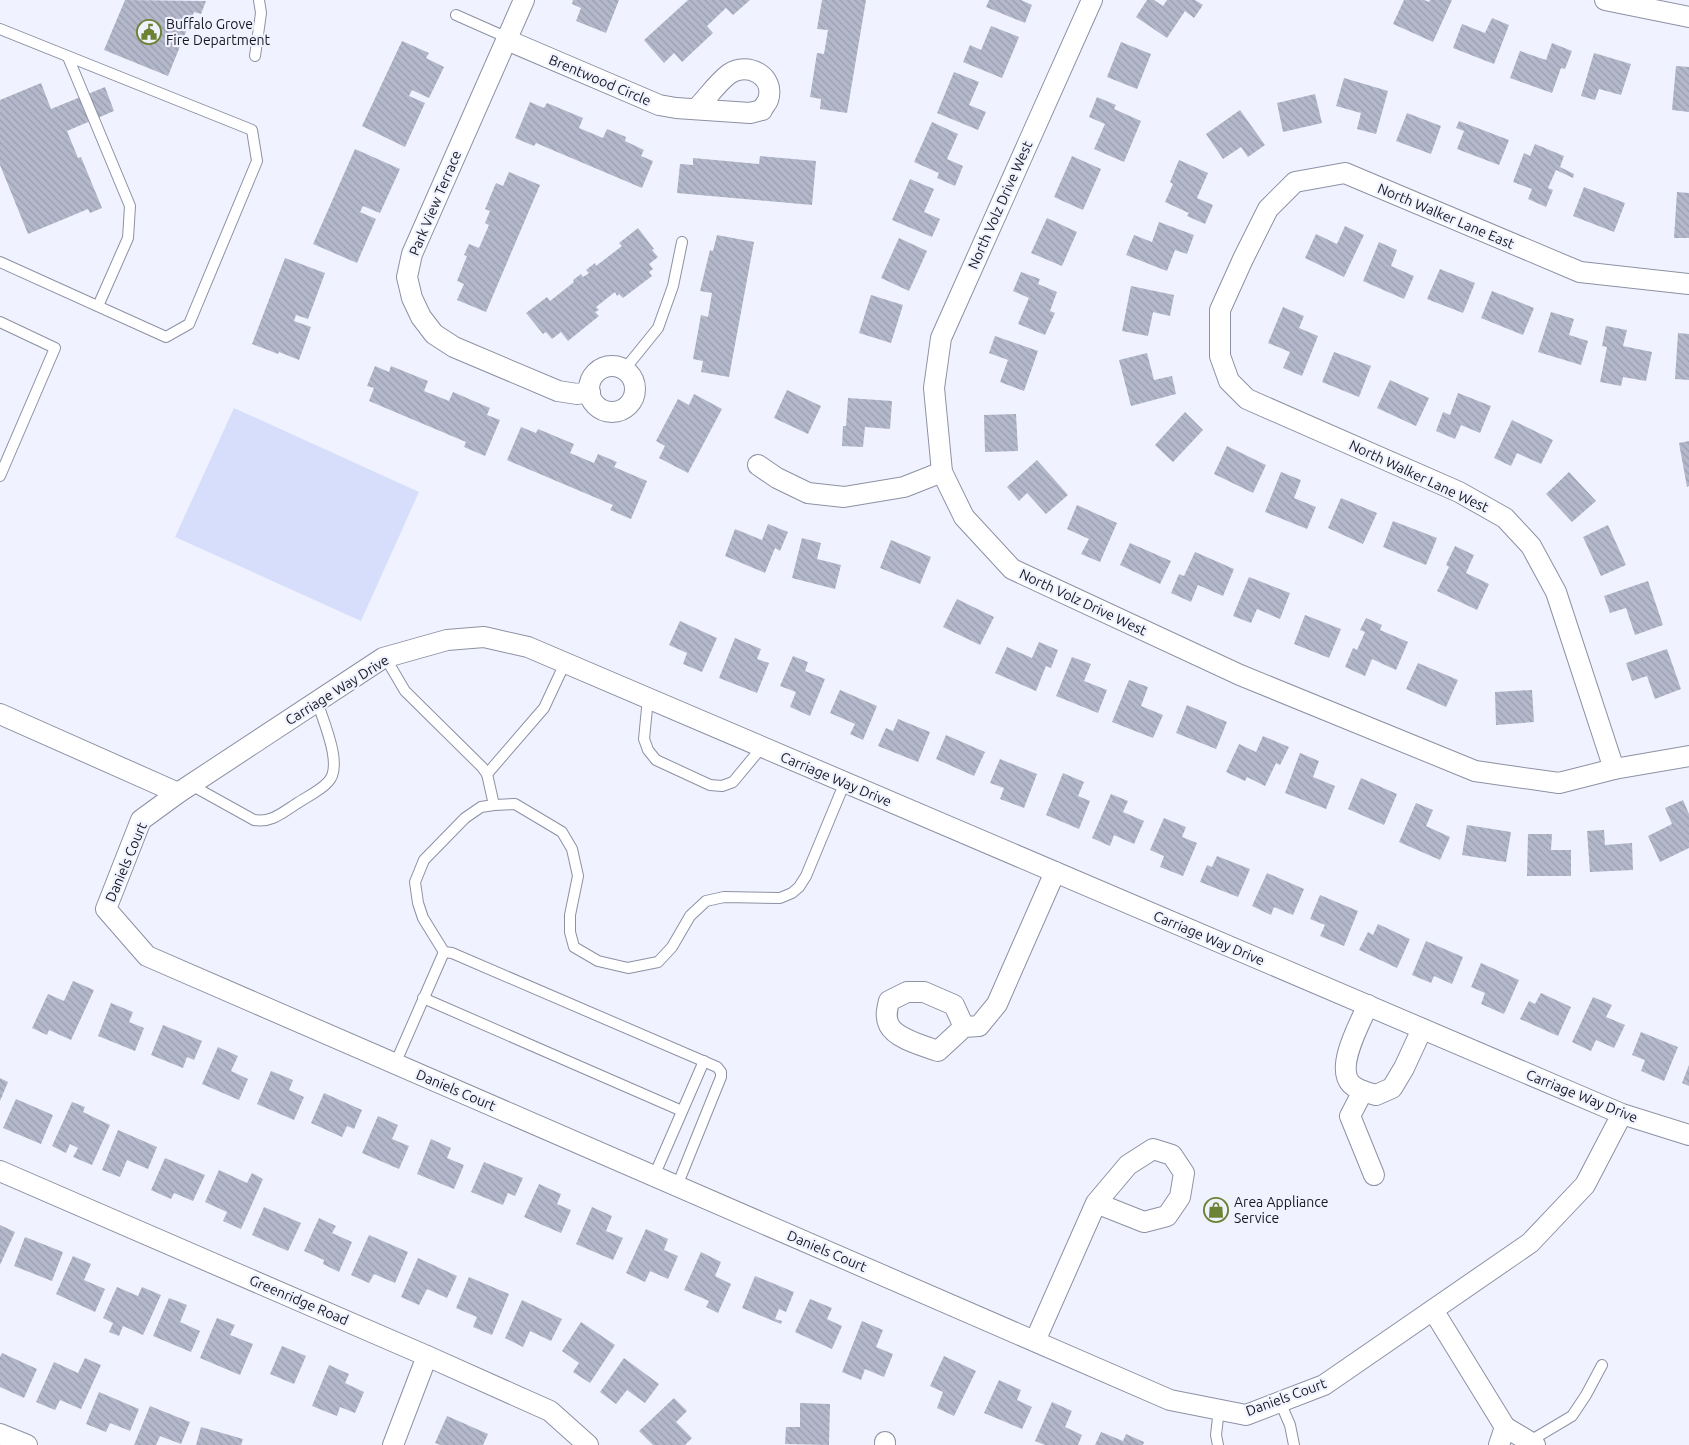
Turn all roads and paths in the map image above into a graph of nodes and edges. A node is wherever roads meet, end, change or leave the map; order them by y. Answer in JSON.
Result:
{"nodes":[{"id":1,"x":259,"y":0,"type":"edge"},
{"id":2,"x":524,"y":0,"type":"edge"},
{"id":3,"x":1092,"y":0,"type":"edge"},
{"id":4,"x":1606,"y":0,"type":"edge"},
{"id":5,"x":456,"y":15,"type":"dead end"},
{"id":6,"x":1689,"y":17,"type":"edge"},
{"id":7,"x":0,"y":29,"type":"edge"},
{"id":8,"x":507,"y":39,"type":"junction"},
{"id":9,"x":68,"y":56,"type":"junction"},
{"id":10,"x":255,"y":56,"type":"dead end"},
{"id":11,"x":696,"y":108,"type":"dead end"},
{"id":12,"x":682,"y":242,"type":"dead end"},
{"id":13,"x":1243,"y":259,"type":"joint"},
{"id":14,"x":0,"y":262,"type":"edge"},
{"id":15,"x":1689,"y":284,"type":"edge"},
{"id":16,"x":98,"y":306,"type":"junction"},
{"id":17,"x":0,"y":322,"type":"edge"},
{"id":18,"x":624,"y":370,"type":"junction"},
{"id":19,"x":590,"y":392,"type":"junction"},
{"id":20,"x":758,"y":465,"type":"dead end"},
{"id":21,"x":942,"y":472,"type":"junction"},
{"id":22,"x":0,"y":476,"type":"edge"},
{"id":23,"x":385,"y":657,"type":"junction"},
{"id":24,"x":565,"y":663,"type":"junction"},
{"id":25,"x":648,"y":698,"type":"junction"},
{"id":26,"x":317,"y":701,"type":"junction"},
{"id":27,"x":0,"y":714,"type":"edge"},
{"id":28,"x":762,"y":747,"type":"junction"},
{"id":29,"x":1689,"y":756,"type":"edge"},
{"id":30,"x":1614,"y":769,"type":"junction"},
{"id":31,"x":487,"y":774,"type":"junction"},
{"id":32,"x":845,"y":782,"type":"junction"},
{"id":33,"x":184,"y":789,"type":"junction"},
{"id":34,"x":494,"y":805,"type":"junction"},
{"id":35,"x":1055,"y":872,"type":"junction"},
{"id":36,"x":444,"y":952,"type":"junction"},
{"id":37,"x":424,"y":998,"type":"junction"},
{"id":38,"x":1368,"y":1005,"type":"junction"},
{"id":39,"x":964,"y":1028,"type":"dead end"},
{"id":40,"x":1422,"y":1028,"type":"junction"},
{"id":41,"x":704,"y":1061,"type":"junction"},
{"id":42,"x":395,"y":1064,"type":"junction"},
{"id":43,"x":1364,"y":1091,"type":"junction"},
{"id":44,"x":682,"y":1111,"type":"junction"},
{"id":45,"x":1622,"y":1114,"type":"junction"},
{"id":46,"x":1689,"y":1135,"type":"edge"},
{"id":47,"x":0,"y":1171,"type":"edge"},
{"id":48,"x":1374,"y":1175,"type":"dead end"},
{"id":49,"x":654,"y":1176,"type":"junction"},
{"id":50,"x":676,"y":1186,"type":"junction"},
{"id":51,"x":1096,"y":1203,"type":"dead end"},
{"id":52,"x":1433,"y":1310,"type":"junction"},
{"id":53,"x":1035,"y":1341,"type":"junction"},
{"id":54,"x":428,"y":1356,"type":"junction"},
{"id":55,"x":1602,"y":1365,"type":"dead end"},
{"id":56,"x":1280,"y":1402,"type":"junction"},
{"id":57,"x":1219,"y":1409,"type":"junction"},
{"id":58,"x":0,"y":1434,"type":"edge"},
{"id":59,"x":1502,"y":1436,"type":"edge"},
{"id":60,"x":1532,"y":1443,"type":"edge"},
{"id":61,"x":27,"y":1445,"type":"edge"},
{"id":62,"x":393,"y":1445,"type":"edge"},
{"id":63,"x":588,"y":1445,"type":"edge"},
{"id":64,"x":1218,"y":1445,"type":"edge"},
{"id":65,"x":1294,"y":1445,"type":"edge"}],
"edges":[{"from":1,"to":10,"type":"lane"},
{"from":2,"to":8,"type":"street","name":"Park View Terrace"},
{"from":3,"to":21,"type":"street","name":"North Volz Drive West"},
{"from":4,"to":6,"type":"street"},
{"from":5,"to":8,"type":"lane"},
{"from":7,"to":9,"type":"lane"},
{"from":8,"to":11,"type":"street","name":"Brentwood Circle"},
{"from":8,"to":19,"type":"street","name":"Park View Terrace"},
{"from":9,"to":16,"type":"lane"},
{"from":9,"to":16,"type":"lane"},
{"from":12,"to":18,"type":"lane"},
{"from":13,"to":15,"type":"street","name":"North Walker Lane East"},
{"from":13,"to":30,"type":"street","name":"North Walker Lane West"},
{"from":14,"to":16,"type":"lane"},
{"from":17,"to":22,"type":"lane"},
{"from":18,"to":19,"type":"street"},
{"from":18,"to":19,"type":"street"},
{"from":20,"to":21,"type":"street"},
{"from":21,"to":30,"type":"street","name":"North Volz Drive West"},
{"from":23,"to":24,"type":"street","name":"Carriage Way Drive"},
{"from":23,"to":26,"type":"street","name":"Carriage Way Drive"},
{"from":23,"to":31,"type":"lane"},
{"from":24,"to":25,"type":"street","name":"Carriage Way Drive"},
{"from":24,"to":31,"type":"lane"},
{"from":25,"to":28,"type":"street","name":"Carriage Way Drive"},
{"from":25,"to":28,"type":"lane"},
{"from":26,"to":33,"type":"street","name":"Carriage Way Drive"},
{"from":26,"to":33,"type":"lane"},
{"from":27,"to":33,"type":"street"},
{"from":28,"to":32,"type":"street","name":"Carriage Way Drive"},
{"from":29,"to":30,"type":"street","name":"North Volz Drive West"},
{"from":31,"to":34,"type":"lane"},
{"from":32,"to":34,"type":"lane"},
{"from":32,"to":35,"type":"street","name":"Carriage Way Drive"},
{"from":33,"to":42,"type":"street","name":"Daniels Court"},
{"from":34,"to":36,"type":"lane"},
{"from":35,"to":38,"type":"street","name":"Carriage Way Drive"},
{"from":35,"to":39,"type":"street"},
{"from":36,"to":37,"type":"lane"},
{"from":36,"to":41,"type":"lane"},
{"from":37,"to":42,"type":"lane"},
{"from":37,"to":44,"type":"lane"},
{"from":38,"to":40,"type":"street","name":"Carriage Way Drive"},
{"from":38,"to":43,"type":"street"},
{"from":40,"to":43,"type":"street"},
{"from":40,"to":45,"type":"street","name":"Carriage Way Drive"},
{"from":41,"to":44,"type":"lane"},
{"from":41,"to":50,"type":"lane"},
{"from":42,"to":49,"type":"street","name":"Daniels Court"},
{"from":43,"to":48,"type":"street"},
{"from":44,"to":49,"type":"lane"},
{"from":45,"to":46,"type":"street","name":"Carriage Way Drive"},
{"from":45,"to":52,"type":"street","name":"Daniels Court"},
{"from":47,"to":54,"type":"street","name":"Greenridge Road"},
{"from":49,"to":50,"type":"street","name":"Daniels Court"},
{"from":50,"to":53,"type":"street","name":"Daniels Court"},
{"from":51,"to":53,"type":"street"},
{"from":52,"to":56,"type":"street","name":"Daniels Court"},
{"from":52,"to":59,"type":"street"},
{"from":53,"to":57,"type":"street","name":"Daniels Court"},
{"from":54,"to":62,"type":"street"},
{"from":54,"to":63,"type":"street","name":"Greenridge Road"},
{"from":55,"to":60,"type":"lane"},
{"from":56,"to":57,"type":"street","name":"Daniels Court"},
{"from":56,"to":65,"type":"lane"},
{"from":57,"to":64,"type":"lane"},
{"from":58,"to":61,"type":"street"},
{"from":59,"to":60,"type":"street"}]}
